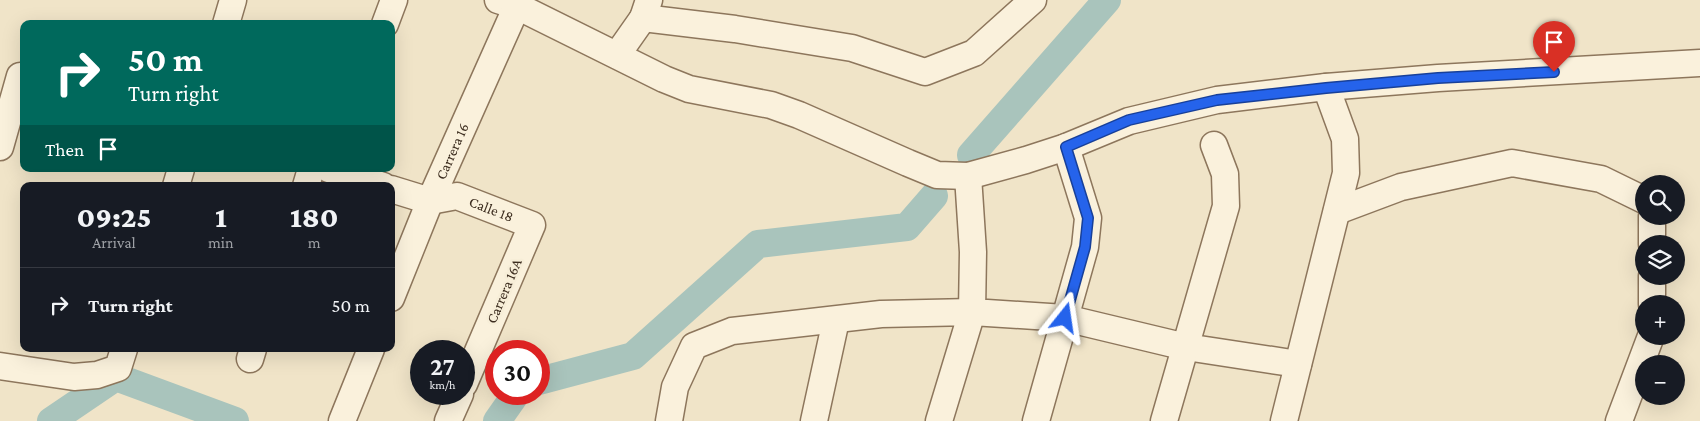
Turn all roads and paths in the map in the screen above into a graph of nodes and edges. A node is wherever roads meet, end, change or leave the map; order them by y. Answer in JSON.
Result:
{"nodes":[{"id":1,"x":233,"y":0,"type":"edge"},
{"id":2,"x":394,"y":0,"type":"edge"},
{"id":3,"x":1033,"y":0,"type":"edge"},
{"id":4,"x":508,"y":3,"type":"edge"},
{"id":5,"x":646,"y":9,"type":"edge"},
{"id":6,"x":227,"y":20,"type":"edge"},
{"id":7,"x":386,"y":20,"type":"edge"},
{"id":8,"x":617,"y":55,"type":"junction"},
{"id":9,"x":1700,"y":63,"type":"edge"},
{"id":10,"x":15,"y":74,"type":"edge"},
{"id":11,"x":1326,"y":88,"type":"junction"},
{"id":12,"x":1214,"y":146,"type":"dead end"},
{"id":13,"x":0,"y":147,"type":"edge"},
{"id":14,"x":1066,"y":147,"type":"junction"},
{"id":15,"x":322,"y":172,"type":"edge"},
{"id":16,"x":336,"y":172,"type":"edge"},
{"id":17,"x":968,"y":176,"type":"junction"},
{"id":18,"x":311,"y":182,"type":"edge"},
{"id":19,"x":370,"y":182,"type":"edge"},
{"id":20,"x":395,"y":190,"type":"edge"},
{"id":21,"x":1635,"y":196,"type":"edge"},
{"id":22,"x":430,"y":201,"type":"junction"},
{"id":23,"x":1337,"y":211,"type":"junction"},
{"id":24,"x":532,"y":225,"type":"joint"},
{"id":25,"x":395,"y":288,"type":"edge"},
{"id":26,"x":972,"y":312,"type":"junction"},
{"id":27,"x":1065,"y":318,"type":"junction"},
{"id":28,"x":836,"y":320,"type":"junction"},
{"id":29,"x":1648,"y":345,"type":"edge"},
{"id":30,"x":1186,"y":347,"type":"junction"},
{"id":31,"x":370,"y":352,"type":"edge"},
{"id":32,"x":121,"y":358,"type":"edge"},
{"id":33,"x":475,"y":358,"type":"edge"},
{"id":34,"x":1298,"y":364,"type":"junction"},
{"id":35,"x":0,"y":366,"type":"edge"},
{"id":36,"x":455,"y":405,"type":"edge"},
{"id":37,"x":342,"y":421,"type":"edge"},
{"id":38,"x":448,"y":421,"type":"edge"},
{"id":39,"x":669,"y":421,"type":"edge"},
{"id":40,"x":814,"y":421,"type":"edge"},
{"id":41,"x":939,"y":421,"type":"edge"},
{"id":42,"x":1036,"y":421,"type":"edge"},
{"id":43,"x":1164,"y":421,"type":"edge"},
{"id":44,"x":1284,"y":421,"type":"edge"},
{"id":45,"x":1619,"y":421,"type":"edge"}],
"edges":[{"from":1,"to":6,"type":"street"},
{"from":2,"to":7,"type":"street"},
{"from":3,"to":5,"type":"street"},
{"from":4,"to":8,"type":"street"},
{"from":4,"to":22,"type":"street","name":"Carrera 16"},
{"from":5,"to":8,"type":"street"},
{"from":8,"to":17,"type":"street"},
{"from":9,"to":11,"type":"street"},
{"from":10,"to":13,"type":"street"},
{"from":11,"to":14,"type":"street"},
{"from":11,"to":23,"type":"street"},
{"from":12,"to":30,"type":"street"},
{"from":14,"to":17,"type":"street"},
{"from":14,"to":27,"type":"street"},
{"from":15,"to":18,"type":"street"},
{"from":16,"to":19,"type":"street"},
{"from":17,"to":26,"type":"street"},
{"from":20,"to":22,"type":"street","name":"Calle 18"},
{"from":21,"to":23,"type":"street"},
{"from":22,"to":24,"type":"street","name":"Calle 18"},
{"from":22,"to":25,"type":"street","name":"Carrera 16"},
{"from":23,"to":34,"type":"street"},
{"from":24,"to":33,"type":"street","name":"Carrera 16A"},
{"from":26,"to":27,"type":"street"},
{"from":26,"to":28,"type":"street"},
{"from":26,"to":41,"type":"street"},
{"from":27,"to":30,"type":"street"},
{"from":27,"to":42,"type":"street"},
{"from":28,"to":39,"type":"street"},
{"from":28,"to":40,"type":"street"},
{"from":29,"to":45,"type":"street"},
{"from":30,"to":34,"type":"street"},
{"from":30,"to":43,"type":"street"},
{"from":31,"to":37,"type":"street"},
{"from":32,"to":35,"type":"street"},
{"from":34,"to":44,"type":"street"},
{"from":36,"to":38,"type":"street"}]}
